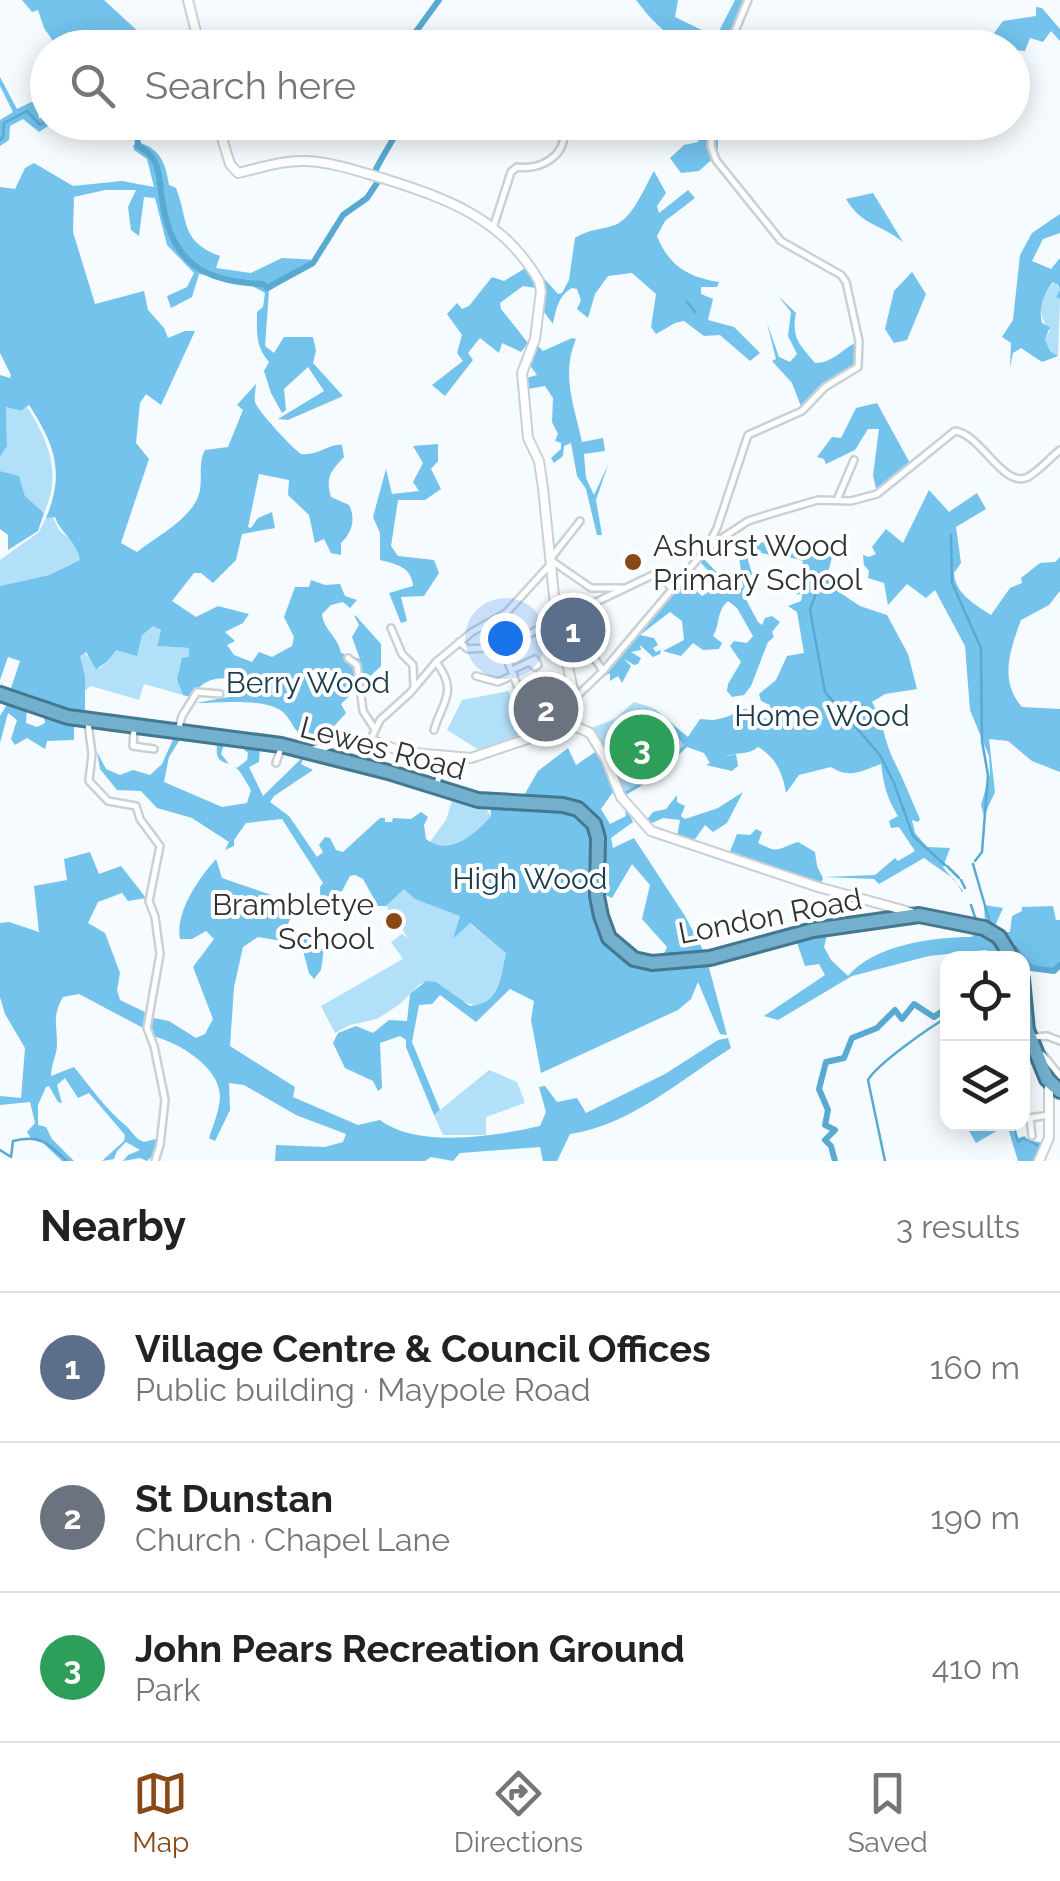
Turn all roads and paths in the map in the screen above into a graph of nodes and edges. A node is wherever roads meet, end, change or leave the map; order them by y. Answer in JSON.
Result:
{"nodes":[{"id":1,"x":188,"y":0,"type":"edge"},
{"id":2,"x":748,"y":0,"type":"edge"},
{"id":3,"x":196,"y":30,"type":"edge"},
{"id":4,"x":736,"y":30,"type":"edge"},
{"id":5,"x":223,"y":140,"type":"edge"},
{"id":6,"x":564,"y":140,"type":"edge"},
{"id":7,"x":712,"y":140,"type":"edge"},
{"id":8,"x":493,"y":228,"type":"junction"},
{"id":9,"x":1060,"y":450,"type":"edge"},
{"id":10,"x":854,"y":460,"type":"dead end"},
{"id":11,"x":837,"y":500,"type":"junction"},
{"id":12,"x":580,"y":522,"type":"dead end"},
{"id":13,"x":707,"y":548,"type":"junction"},
{"id":14,"x":548,"y":562,"type":"junction"},
{"id":15,"x":685,"y":572,"type":"junction"},
{"id":16,"x":710,"y":576,"type":"dead end"},
{"id":17,"x":672,"y":588,"type":"junction"},
{"id":18,"x":625,"y":590,"type":"junction"},
{"id":19,"x":557,"y":622,"type":"junction"},
{"id":20,"x":484,"y":626,"type":"junction"},
{"id":21,"x":391,"y":628,"type":"dead end"},
{"id":22,"x":459,"y":642,"type":"junction"},
{"id":23,"x":502,"y":647,"type":"junction"},
{"id":24,"x":594,"y":647,"type":"dead end"},
{"id":25,"x":494,"y":648,"type":"junction"},
{"id":26,"x":348,"y":658,"type":"dead end"},
{"id":27,"x":436,"y":662,"type":"junction"},
{"id":28,"x":530,"y":663,"type":"dead end"},
{"id":29,"x":603,"y":671,"type":"junction"},
{"id":30,"x":513,"y":673,"type":"junction"},
{"id":31,"x":476,"y":676,"type":"dead end"},
{"id":32,"x":414,"y":689,"type":"junction"},
{"id":33,"x":0,"y":694,"type":"edge"},
{"id":34,"x":220,"y":694,"type":"dead end"},
{"id":35,"x":575,"y":698,"type":"junction"},
{"id":36,"x":87,"y":720,"type":"junction"},
{"id":37,"x":547,"y":722,"type":"junction"},
{"id":38,"x":134,"y":724,"type":"junction"},
{"id":39,"x":374,"y":728,"type":"junction"},
{"id":40,"x":178,"y":730,"type":"junction"},
{"id":41,"x":434,"y":730,"type":"dead end"},
{"id":42,"x":542,"y":734,"type":"junction"},
{"id":43,"x":371,"y":740,"type":"junction"},
{"id":44,"x":282,"y":745,"type":"junction"},
{"id":45,"x":154,"y":749,"type":"dead end"},
{"id":46,"x":310,"y":752,"type":"junction"},
{"id":47,"x":445,"y":759,"type":"junction"},
{"id":48,"x":276,"y":763,"type":"dead end"},
{"id":49,"x":436,"y":786,"type":"junction"},
{"id":50,"x":578,"y":809,"type":"joint"},
{"id":51,"x":912,"y":915,"type":"junction"},
{"id":52,"x":1008,"y":951,"type":"edge"},
{"id":53,"x":1030,"y":1041,"type":"edge"},
{"id":54,"x":1060,"y":1041,"type":"edge"},
{"id":55,"x":1030,"y":1046,"type":"edge"},
{"id":56,"x":1057,"y":1084,"type":"edge"},
{"id":57,"x":1050,"y":1116,"type":"junction"},
{"id":58,"x":1030,"y":1118,"type":"edge"},
{"id":59,"x":155,"y":1161,"type":"edge"},
{"id":60,"x":1039,"y":1161,"type":"edge"}],
"edges":[{"from":1,"to":3,"type":"street"},
{"from":2,"to":4,"type":"street"},
{"from":5,"to":8,"type":"street"},
{"from":6,"to":8,"type":"street"},
{"from":7,"to":13,"type":"street"},
{"from":8,"to":14,"type":"street"},
{"from":9,"to":11,"type":"street"},
{"from":10,"to":11,"type":"street"},
{"from":11,"to":13,"type":"street"},
{"from":12,"to":14,"type":"street"},
{"from":13,"to":15,"type":"street"},
{"from":14,"to":18,"type":"street"},
{"from":14,"to":19,"type":"street"},
{"from":14,"to":20,"type":"street"},
{"from":15,"to":16,"type":"street"},
{"from":15,"to":17,"type":"street"},
{"from":17,"to":18,"type":"street"},
{"from":17,"to":29,"type":"street"},
{"from":18,"to":19,"type":"street"},
{"from":19,"to":23,"type":"street"},
{"from":19,"to":35,"type":"street"},
{"from":20,"to":22,"type":"street"},
{"from":20,"to":25,"type":"street"},
{"from":21,"to":32,"type":"street"},
{"from":22,"to":25,"type":"street"},
{"from":22,"to":27,"type":"street"},
{"from":23,"to":25,"type":"street"},
{"from":23,"to":30,"type":"street"},
{"from":24,"to":29,"type":"street"},
{"from":26,"to":39,"type":"street"},
{"from":27,"to":32,"type":"street"},
{"from":27,"to":41,"type":"street"},
{"from":28,"to":30,"type":"street"},
{"from":29,"to":35,"type":"street"},
{"from":30,"to":31,"type":"street"},
{"from":30,"to":37,"type":"street"},
{"from":32,"to":39,"type":"street"},
{"from":33,"to":36,"type":"highway","name":"Lewes Road"},
{"from":34,"to":40,"type":"street"},
{"from":35,"to":37,"type":"street"},
{"from":36,"to":38,"type":"highway","name":"Lewes Road"},
{"from":36,"to":59,"type":"street"},
{"from":37,"to":42,"type":"street"},
{"from":38,"to":40,"type":"highway","name":"Lewes Road"},
{"from":38,"to":45,"type":"street"},
{"from":39,"to":43,"type":"street"},
{"from":40,"to":44,"type":"highway","name":"Lewes Road"},
{"from":42,"to":47,"type":"street"},
{"from":42,"to":51,"type":"street"},
{"from":43,"to":46,"type":"street"},
{"from":43,"to":47,"type":"street"},
{"from":44,"to":46,"type":"highway","name":"Lewes Road"},
{"from":44,"to":48,"type":"street"},
{"from":46,"to":49,"type":"highway","name":"Lewes Road"},
{"from":47,"to":49,"type":"street"},
{"from":49,"to":50,"type":"highway","name":"Lewes Road"},
{"from":50,"to":51,"type":"highway","name":"London Road"},
{"from":51,"to":52,"type":"highway","name":"London Road"},
{"from":53,"to":54,"type":"street"},
{"from":55,"to":56,"type":"highway"},
{"from":56,"to":57,"type":"street"},
{"from":57,"to":58,"type":"street"},
{"from":57,"to":60,"type":"street"}]}
